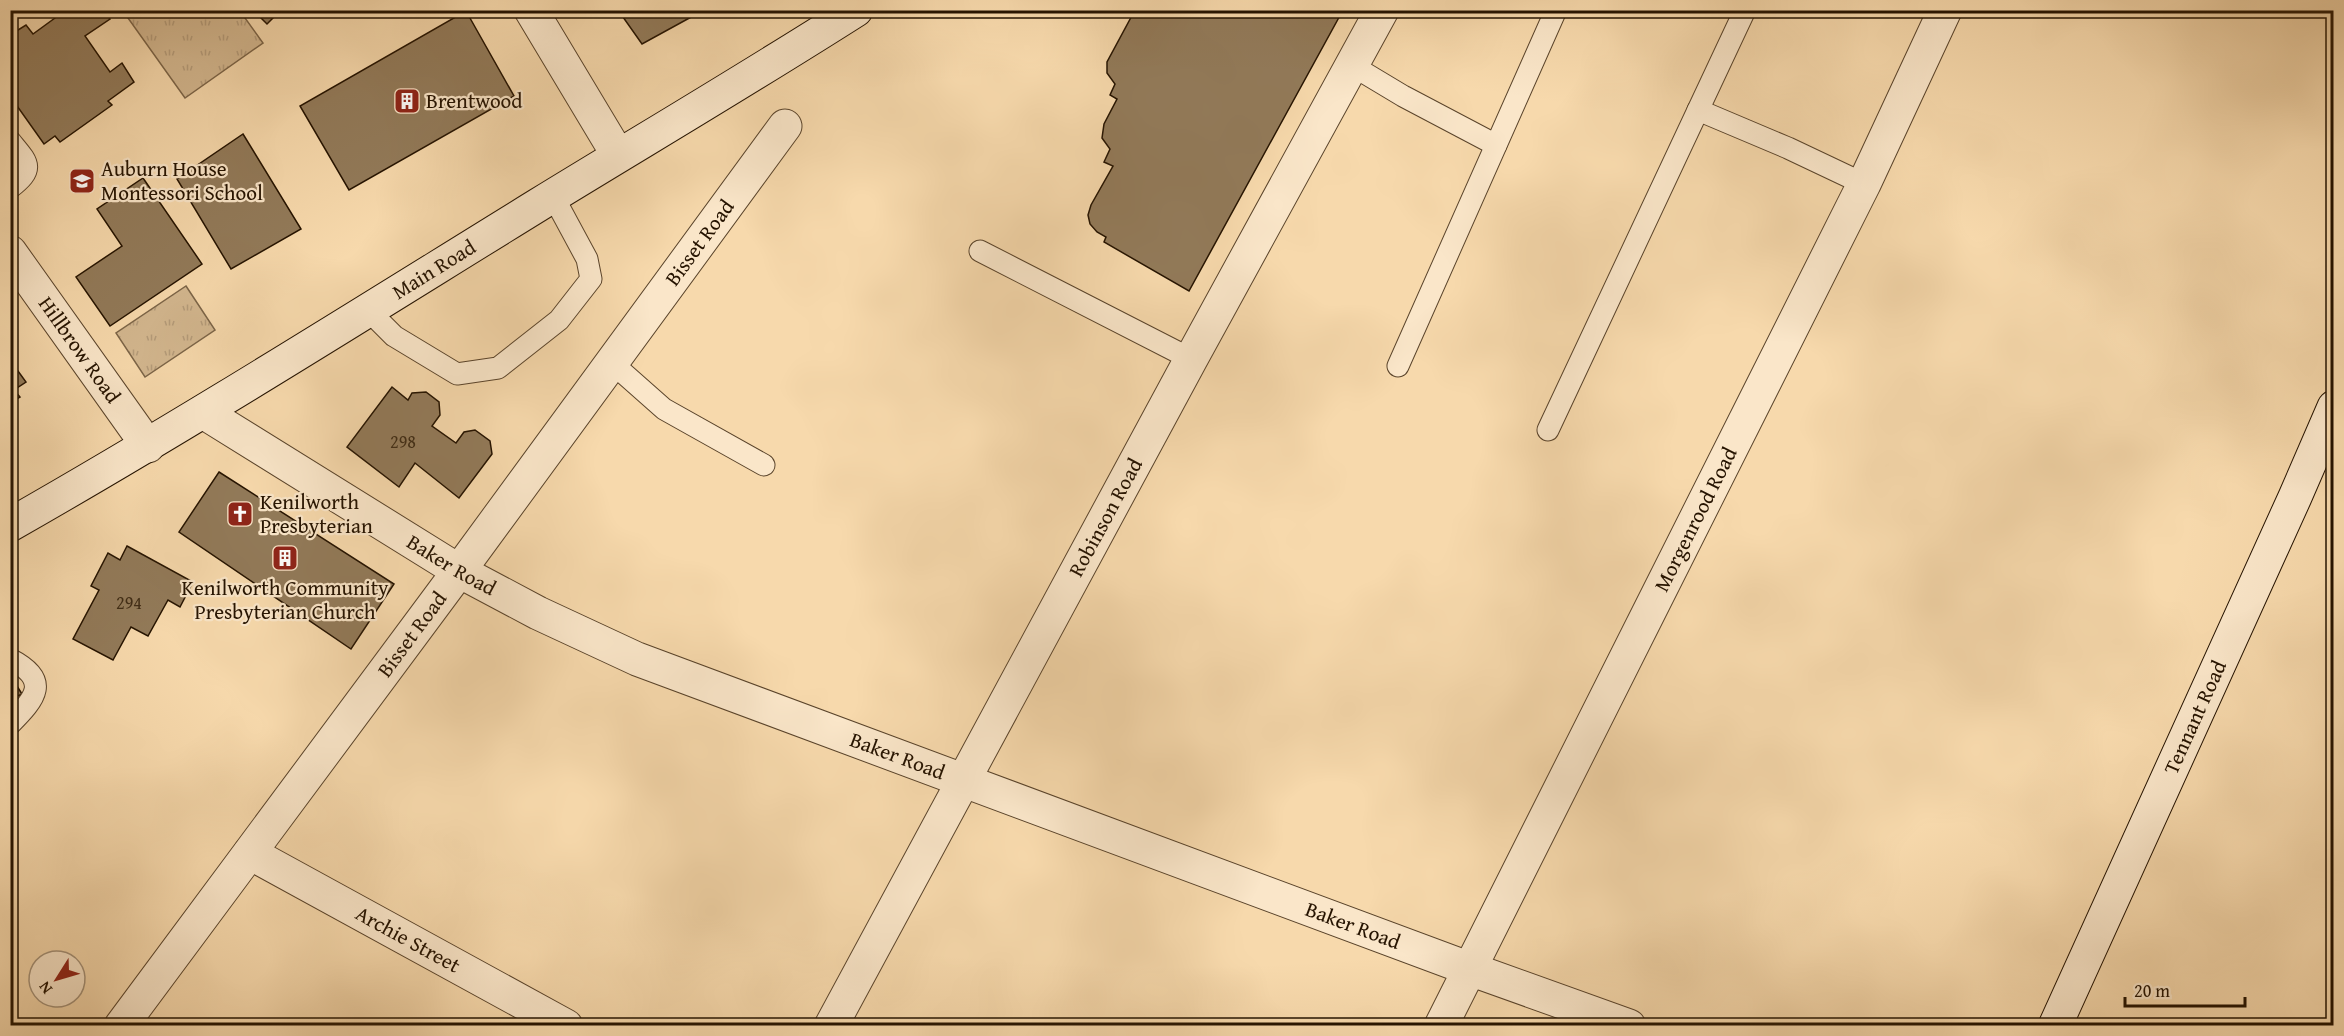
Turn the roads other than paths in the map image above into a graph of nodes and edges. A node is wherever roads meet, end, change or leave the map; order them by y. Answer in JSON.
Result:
{"nodes":[{"id":1,"x":531,"y":10,"type":"edge"},
{"id":2,"x":1382,"y":10,"type":"edge"},
{"id":3,"x":1556,"y":10,"type":"edge"},
{"id":4,"x":1745,"y":10,"type":"edge"},
{"id":5,"x":1946,"y":10,"type":"edge"},
{"id":6,"x":836,"y":16,"type":"edge"},
{"id":7,"x":1353,"y":66,"type":"junction"},
{"id":8,"x":1698,"y":110,"type":"junction"},
{"id":9,"x":785,"y":126,"type":"dead end"},
{"id":10,"x":10,"y":141,"type":"edge"},
{"id":11,"x":1496,"y":145,"type":"junction"},
{"id":12,"x":618,"y":155,"type":"junction"},
{"id":13,"x":1864,"y":184,"type":"junction"},
{"id":14,"x":10,"y":188,"type":"edge"},
{"id":15,"x":553,"y":196,"type":"junction"},
{"id":16,"x":980,"y":251,"type":"dead end"},
{"id":17,"x":10,"y":252,"type":"edge"},
{"id":18,"x":368,"y":310,"type":"junction"},
{"id":19,"x":1191,"y":359,"type":"junction"},
{"id":20,"x":612,"y":363,"type":"junction"},
{"id":21,"x":1398,"y":366,"type":"dead end"},
{"id":22,"x":2334,"y":407,"type":"edge"},
{"id":23,"x":203,"y":412,"type":"junction"},
{"id":24,"x":1548,"y":430,"type":"dead end"},
{"id":25,"x":148,"y":446,"type":"junction"},
{"id":26,"x":764,"y":465,"type":"dead end"},
{"id":27,"x":10,"y":525,"type":"edge"},
{"id":28,"x":459,"y":572,"type":"junction"},
{"id":29,"x":10,"y":658,"type":"edge"},
{"id":30,"x":10,"y":724,"type":"edge"},
{"id":31,"x":963,"y":779,"type":"junction"},
{"id":32,"x":250,"y":854,"type":"junction"},
{"id":33,"x":1470,"y":969,"type":"junction"},
{"id":34,"x":121,"y":1026,"type":"edge"},
{"id":35,"x":566,"y":1026,"type":"edge"},
{"id":36,"x":831,"y":1026,"type":"edge"},
{"id":37,"x":1441,"y":1026,"type":"edge"},
{"id":38,"x":1629,"y":1026,"type":"edge"},
{"id":39,"x":2055,"y":1026,"type":"edge"}],
"edges":[{"from":1,"to":12,"type":"street"},
{"from":2,"to":7,"type":"street","name":"Robinson Road"},
{"from":3,"to":11,"type":"lane"},
{"from":4,"to":8,"type":"lane"},
{"from":5,"to":13,"type":"street","name":"Morgenrood Road"},
{"from":6,"to":12,"type":"street","name":"Main Road"},
{"from":7,"to":11,"type":"lane"},
{"from":7,"to":19,"type":"street","name":"Robinson Road"},
{"from":8,"to":13,"type":"lane"},
{"from":8,"to":24,"type":"lane"},
{"from":9,"to":20,"type":"street","name":"Bisset Road"},
{"from":10,"to":14,"type":"lane"},
{"from":11,"to":21,"type":"lane"},
{"from":12,"to":15,"type":"street","name":"Main Road"},
{"from":13,"to":33,"type":"street","name":"Morgenrood Road"},
{"from":15,"to":18,"type":"street","name":"Main Road"},
{"from":15,"to":18,"type":"lane"},
{"from":16,"to":19,"type":"lane"},
{"from":17,"to":25,"type":"street","name":"Hillbrow Road"},
{"from":18,"to":23,"type":"street","name":"Main Road"},
{"from":19,"to":31,"type":"street","name":"Robinson Road"},
{"from":20,"to":26,"type":"lane"},
{"from":20,"to":28,"type":"street","name":"Bisset Road"},
{"from":22,"to":39,"type":"street","name":"Tennant Road"},
{"from":23,"to":25,"type":"street","name":"Main Road"},
{"from":23,"to":28,"type":"street","name":"Baker Road"},
{"from":25,"to":27,"type":"street","name":"Main Road"},
{"from":28,"to":31,"type":"street","name":"Baker Road"},
{"from":28,"to":32,"type":"street","name":"Bisset Road"},
{"from":29,"to":30,"type":"lane"},
{"from":31,"to":33,"type":"street","name":"Baker Road"},
{"from":31,"to":36,"type":"street","name":"Robinson Road"},
{"from":32,"to":34,"type":"street","name":"Bisset Road"},
{"from":32,"to":35,"type":"street","name":"Archie Street"},
{"from":33,"to":37,"type":"street","name":"Morgenrood Road"},
{"from":33,"to":38,"type":"street","name":"Baker Road"}]}
